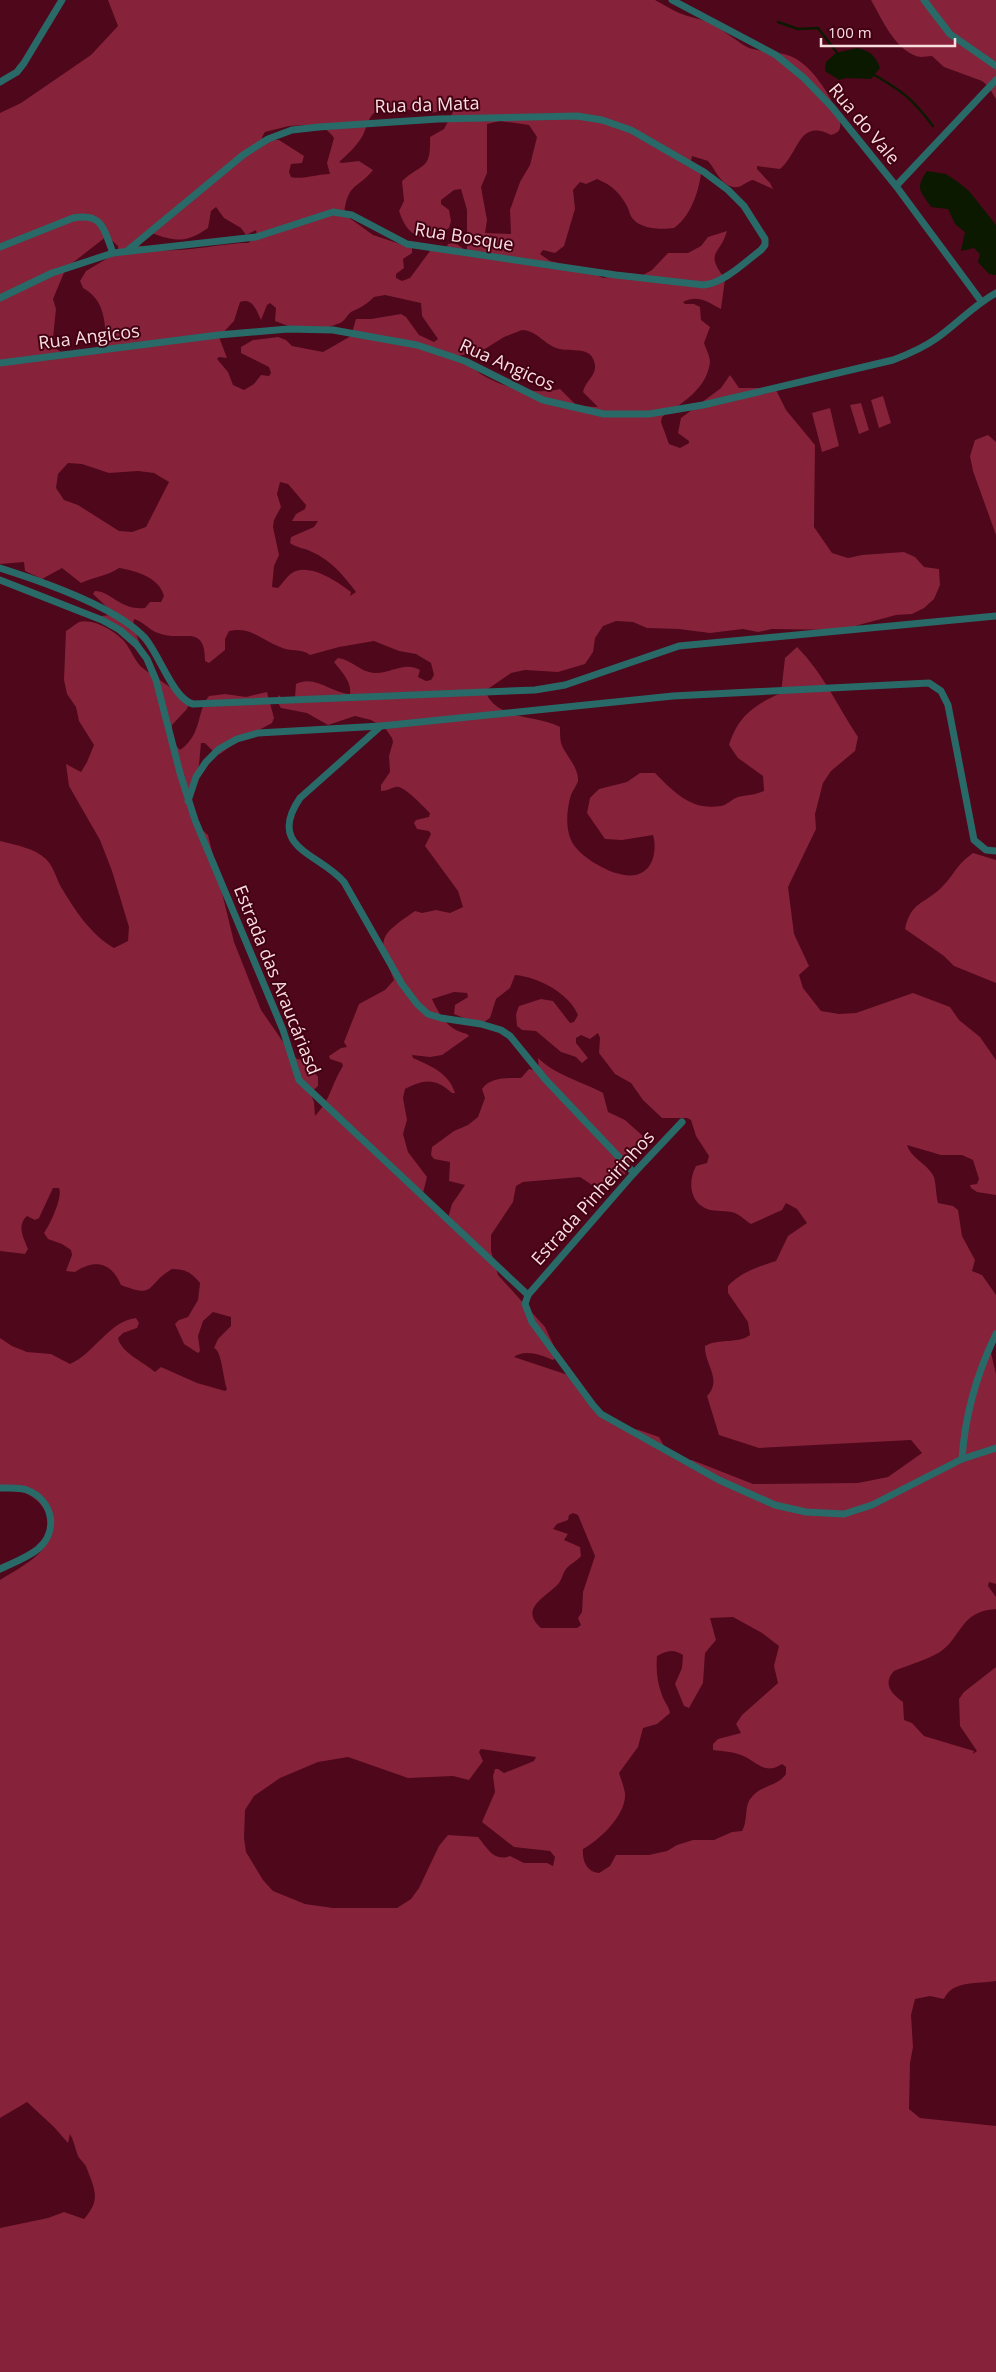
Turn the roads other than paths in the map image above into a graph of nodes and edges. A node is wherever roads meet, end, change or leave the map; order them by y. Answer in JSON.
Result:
{"nodes":[{"id":1,"x":62,"y":0,"type":"edge"},
{"id":2,"x":672,"y":0,"type":"edge"},
{"id":3,"x":924,"y":0,"type":"edge"},
{"id":4,"x":996,"y":66,"type":"edge"},
{"id":5,"x":996,"y":80,"type":"edge"},
{"id":6,"x":0,"y":82,"type":"edge"},
{"id":7,"x":896,"y":186,"type":"junction"},
{"id":8,"x":744,"y":206,"type":"joint"},
{"id":9,"x":0,"y":247,"type":"edge"},
{"id":10,"x":127,"y":251,"type":"junction"},
{"id":11,"x":113,"y":253,"type":"junction"},
{"id":12,"x":996,"y":293,"type":"edge"},
{"id":13,"x":0,"y":298,"type":"edge"},
{"id":14,"x":981,"y":301,"type":"junction"},
{"id":15,"x":0,"y":363,"type":"edge"},
{"id":16,"x":0,"y":568,"type":"edge"},
{"id":17,"x":0,"y":580,"type":"edge"},
{"id":18,"x":996,"y":616,"type":"edge"},
{"id":19,"x":381,"y":726,"type":"junction"},
{"id":20,"x":188,"y":801,"type":"junction"},
{"id":21,"x":996,"y":851,"type":"edge"},
{"id":22,"x":682,"y":1122,"type":"dead end"},
{"id":23,"x":634,"y":1173,"type":"junction"},
{"id":24,"x":528,"y":1295,"type":"junction"},
{"id":25,"x":996,"y":1334,"type":"edge"},
{"id":26,"x":996,"y":1448,"type":"edge"},
{"id":27,"x":962,"y":1459,"type":"junction"},
{"id":28,"x":0,"y":1488,"type":"edge"},
{"id":29,"x":0,"y":1569,"type":"edge"}],
"edges":[{"from":1,"to":6,"type":"street"},
{"from":2,"to":7,"type":"street","name":"Rua do Vale"},
{"from":3,"to":4,"type":"street"},
{"from":5,"to":7,"type":"street"},
{"from":7,"to":14,"type":"street","name":"Rua do Vale"},
{"from":8,"to":10,"type":"street","name":"Rua da Mata"},
{"from":8,"to":10,"type":"street","name":"Rua Bosque"},
{"from":9,"to":11,"type":"street"},
{"from":10,"to":11,"type":"street","name":"Rua Bosque"},
{"from":11,"to":13,"type":"street","name":"Rua Bosque"},
{"from":12,"to":14,"type":"street"},
{"from":14,"to":15,"type":"street","name":"Rua Angicos"},
{"from":16,"to":18,"type":"street"},
{"from":17,"to":20,"type":"street","name":"Estrada das Araucáriasd"},
{"from":19,"to":20,"type":"street"},
{"from":19,"to":21,"type":"street"},
{"from":19,"to":23,"type":"street"},
{"from":20,"to":24,"type":"street","name":"Estrada das Araucáriasd"},
{"from":22,"to":23,"type":"street","name":"Estrada Pinheirinhos"},
{"from":23,"to":24,"type":"street","name":"Estrada Pinheirinhos"},
{"from":24,"to":27,"type":"street"},
{"from":25,"to":27,"type":"street"},
{"from":26,"to":27,"type":"street"},
{"from":28,"to":29,"type":"street"}]}
